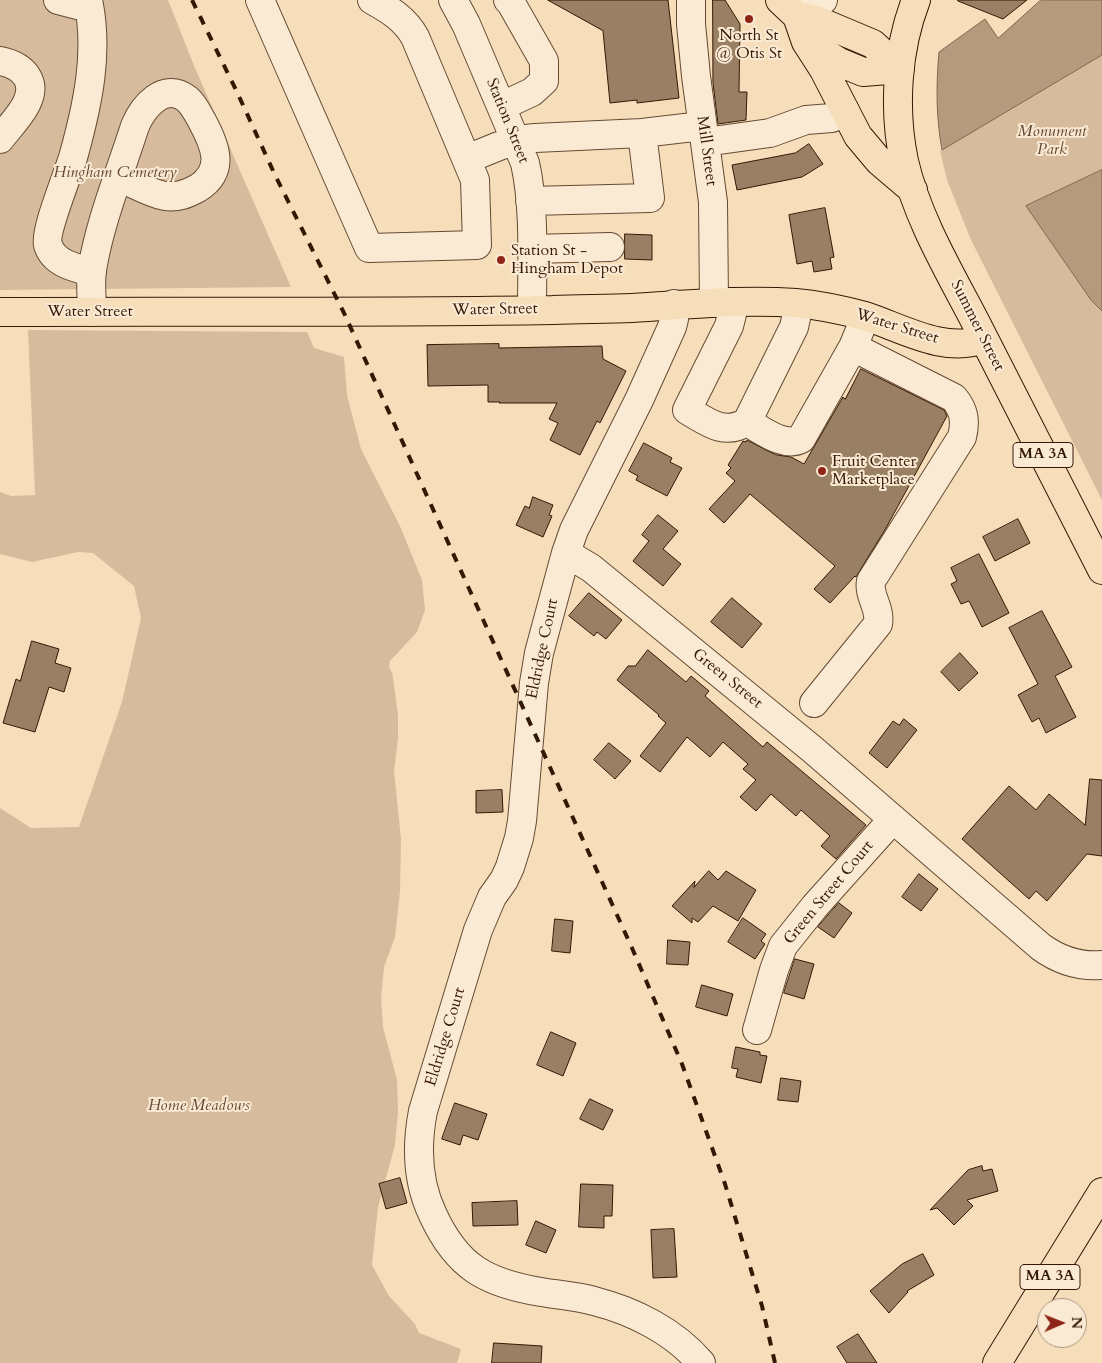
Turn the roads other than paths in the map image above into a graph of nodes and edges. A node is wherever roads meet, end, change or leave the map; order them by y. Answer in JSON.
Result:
{"nodes":[{"id":1,"x":58,"y":0,"type":"edge"},
{"id":2,"x":260,"y":0,"type":"edge"},
{"id":3,"x":372,"y":0,"type":"edge"},
{"id":4,"x":454,"y":0,"type":"edge"},
{"id":5,"x":508,"y":0,"type":"edge"},
{"id":6,"x":691,"y":0,"type":"edge"},
{"id":7,"x":823,"y":0,"type":"edge"},
{"id":8,"x":916,"y":0,"type":"edge"},
{"id":9,"x":88,"y":4,"type":"edge"},
{"id":10,"x":789,"y":8,"type":"edge"},
{"id":11,"x":806,"y":42,"type":"junction"},
{"id":12,"x":0,"y":61,"type":"edge"},
{"id":13,"x":900,"y":69,"type":"junction"},
{"id":14,"x":502,"y":106,"type":"junction"},
{"id":15,"x":845,"y":112,"type":"junction"},
{"id":16,"x":642,"y":134,"type":"junction"},
{"id":17,"x":703,"y":134,"type":"junction"},
{"id":18,"x":0,"y":138,"type":"edge"},
{"id":19,"x":517,"y":140,"type":"junction"},
{"id":20,"x":467,"y":159,"type":"junction"},
{"id":21,"x":119,"y":177,"type":"dead end"},
{"id":22,"x":913,"y":190,"type":"junction"},
{"id":23,"x":530,"y":201,"type":"junction"},
{"id":24,"x":610,"y":247,"type":"dead end"},
{"id":25,"x":531,"y":249,"type":"junction"},
{"id":26,"x":92,"y":272,"type":"junction"},
{"id":27,"x":723,"y":302,"type":"junction"},
{"id":28,"x":674,"y":304,"type":"junction"},
{"id":29,"x":800,"y":304,"type":"junction"},
{"id":30,"x":532,"y":310,"type":"junction"},
{"id":31,"x":0,"y":312,"type":"edge"},
{"id":32,"x":92,"y":312,"type":"junction"},
{"id":33,"x":864,"y":316,"type":"junction"},
{"id":34,"x":984,"y":339,"type":"junction"},
{"id":35,"x":853,"y":347,"type":"junction"},
{"id":36,"x":747,"y":422,"type":"junction"},
{"id":37,"x":566,"y":553,"type":"junction"},
{"id":38,"x":1102,"y":570,"type":"edge"},
{"id":39,"x":814,"y":703,"type":"dead end"},
{"id":40,"x":893,"y":818,"type":"junction"},
{"id":41,"x":1102,"y":965,"type":"edge"},
{"id":42,"x":757,"y":1030,"type":"dead end"},
{"id":43,"x":1102,"y":1192,"type":"edge"},
{"id":44,"x":700,"y":1363,"type":"edge"},
{"id":45,"x":997,"y":1363,"type":"edge"}],
"edges":[{"from":1,"to":9,"type":"street"},
{"from":2,"to":20,"type":"street"},
{"from":3,"to":20,"type":"street"},
{"from":4,"to":14,"type":"street","name":"Station Street"},
{"from":5,"to":14,"type":"street"},
{"from":6,"to":17,"type":"street","name":"Mill Street"},
{"from":7,"to":10,"type":"street"},
{"from":8,"to":13,"type":"main road","number":"MA 3A"},
{"from":9,"to":26,"type":"street"},
{"from":10,"to":11,"type":"main road"},
{"from":10,"to":13,"type":"main road"},
{"from":11,"to":13,"type":"main road"},
{"from":11,"to":15,"type":"main road"},
{"from":12,"to":18,"type":"street"},
{"from":13,"to":22,"type":"main road","name":"Summer Street","number":"MA 3A"},
{"from":14,"to":19,"type":"street","name":"Station Street"},
{"from":15,"to":17,"type":"street"},
{"from":15,"to":22,"type":"main road"},
{"from":16,"to":17,"type":"street"},
{"from":16,"to":19,"type":"street"},
{"from":16,"to":23,"type":"street"},
{"from":17,"to":27,"type":"street","name":"Mill Street"},
{"from":19,"to":20,"type":"street"},
{"from":19,"to":23,"type":"street","name":"Station Street"},
{"from":21,"to":26,"type":"street"},
{"from":22,"to":34,"type":"main road","name":"Summer Street","number":"MA 3A"},
{"from":23,"to":25,"type":"street","name":"Station Street"},
{"from":24,"to":25,"type":"street"},
{"from":25,"to":30,"type":"street","name":"Station Street"},
{"from":26,"to":32,"type":"street"},
{"from":27,"to":28,"type":"main road","name":"Water Street"},
{"from":27,"to":29,"type":"main road","name":"Water Street"},
{"from":27,"to":36,"type":"street","name":"Mill Street"},
{"from":28,"to":30,"type":"main road","name":"Water Street"},
{"from":28,"to":37,"type":"street"},
{"from":29,"to":33,"type":"main road","name":"Water Street"},
{"from":29,"to":36,"type":"street"},
{"from":30,"to":32,"type":"main road","name":"Water Street"},
{"from":31,"to":32,"type":"main road","name":"Water Street"},
{"from":33,"to":34,"type":"main road","name":"Water Street"},
{"from":33,"to":35,"type":"street"},
{"from":34,"to":38,"type":"main road","name":"Summer Street","number":"MA 3A"},
{"from":35,"to":36,"type":"street"},
{"from":35,"to":39,"type":"street"},
{"from":37,"to":40,"type":"street","name":"Green Street"},
{"from":37,"to":44,"type":"street","name":"Eldridge Court"},
{"from":40,"to":41,"type":"street","name":"Green Street"},
{"from":40,"to":42,"type":"street","name":"Green Street Court"},
{"from":43,"to":45,"type":"main road","number":"MA 3A"}]}
